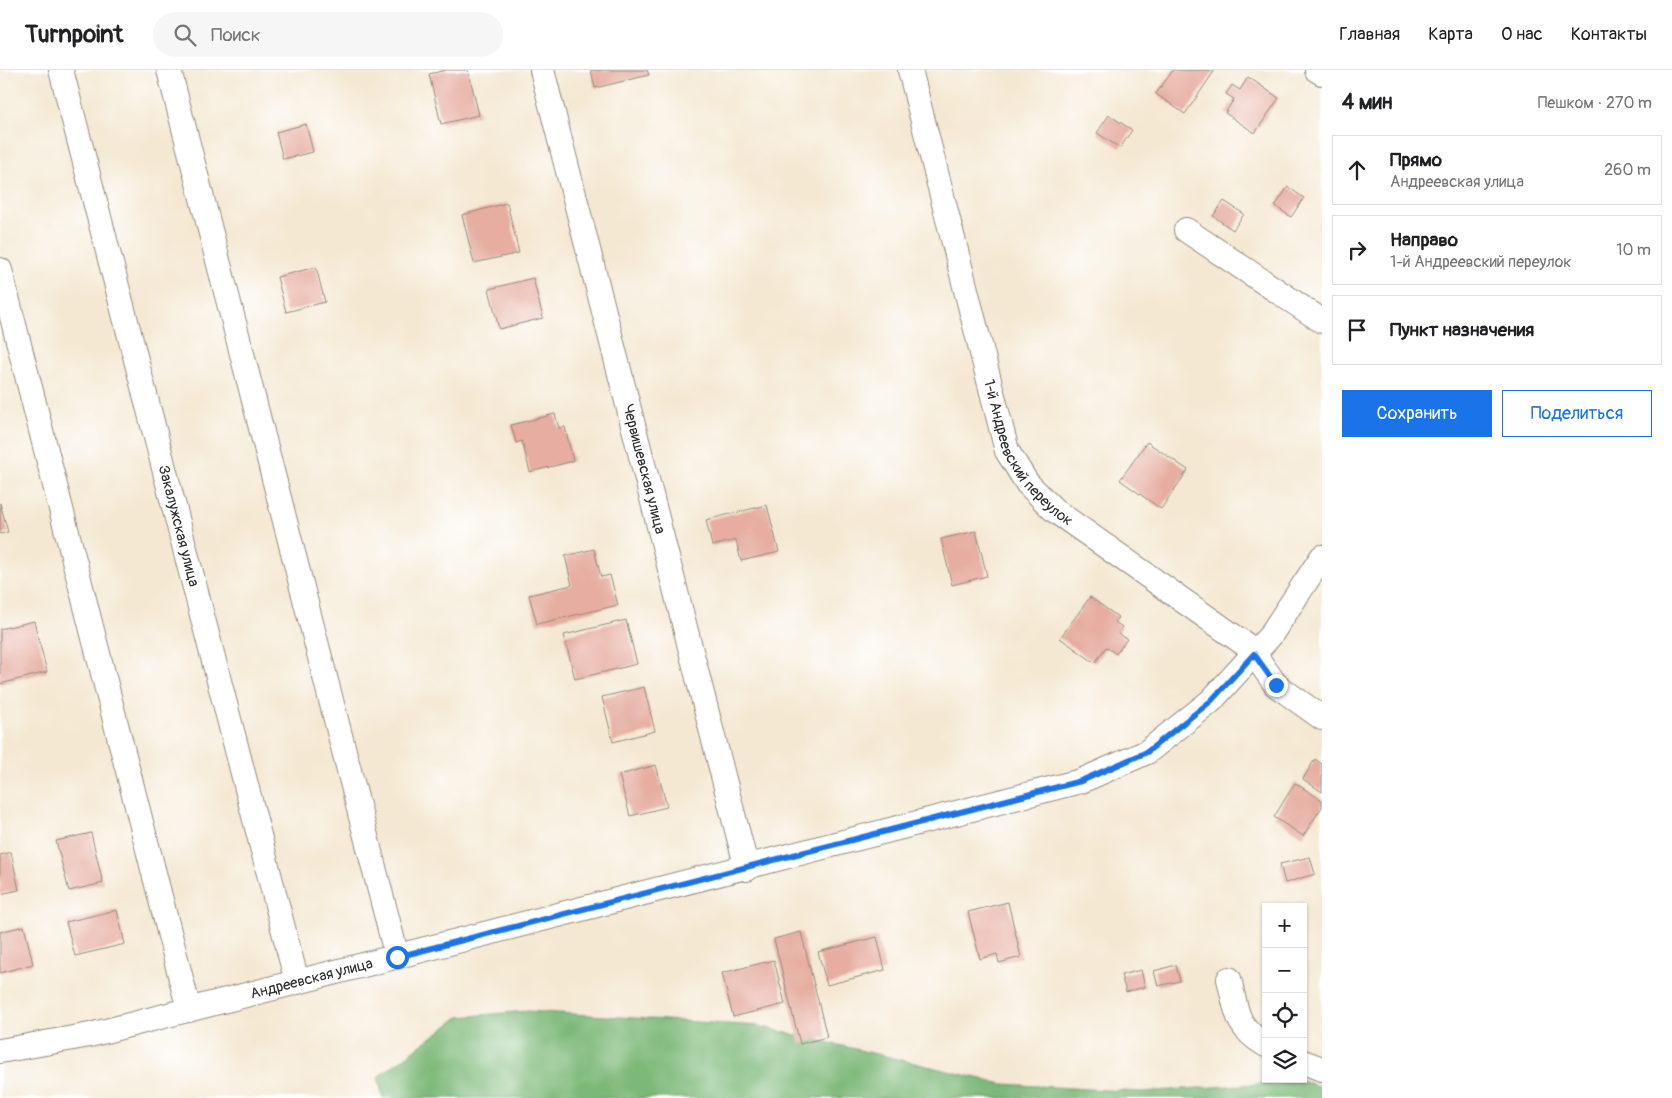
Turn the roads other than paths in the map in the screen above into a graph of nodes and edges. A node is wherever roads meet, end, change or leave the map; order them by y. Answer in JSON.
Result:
{"nodes":[{"id":1,"x":61,"y":70,"type":"edge"},
{"id":2,"x":169,"y":70,"type":"edge"},
{"id":3,"x":542,"y":70,"type":"edge"},
{"id":4,"x":910,"y":70,"type":"edge"},
{"id":5,"x":1317,"y":70,"type":"edge"},
{"id":6,"x":1322,"y":73,"type":"edge"},
{"id":7,"x":1186,"y":230,"type":"dead end"},
{"id":8,"x":0,"y":270,"type":"edge"},
{"id":9,"x":1322,"y":321,"type":"edge"},
{"id":10,"x":1322,"y":558,"type":"edge"},
{"id":11,"x":1254,"y":654,"type":"junction"},
{"id":12,"x":1322,"y":718,"type":"edge"},
{"id":13,"x":747,"y":868,"type":"junction"},
{"id":14,"x":397,"y":957,"type":"junction"},
{"id":15,"x":1229,"y":979,"type":"dead end"},
{"id":16,"x":297,"y":982,"type":"junction"},
{"id":17,"x":189,"y":1010,"type":"junction"},
{"id":18,"x":1262,"y":1043,"type":"edge"},
{"id":19,"x":0,"y":1051,"type":"edge"},
{"id":20,"x":1307,"y":1063,"type":"edge"},
{"id":21,"x":1322,"y":1069,"type":"edge"}],
"edges":[{"from":1,"to":16,"type":"street","name":"Закалужская улица"},
{"from":2,"to":14,"type":"street"},
{"from":3,"to":13,"type":"street","name":"Червишевская улица"},
{"from":4,"to":11,"type":"street","name":"1-й Андреевский переулок"},
{"from":5,"to":6,"type":"street"},
{"from":7,"to":9,"type":"street"},
{"from":8,"to":17,"type":"street"},
{"from":10,"to":11,"type":"street","name":"Андреевская улица"},
{"from":11,"to":12,"type":"street","name":"1-й Андреевский переулок"},
{"from":11,"to":13,"type":"street","name":"Андреевская улица"},
{"from":13,"to":14,"type":"street","name":"Андреевская улица"},
{"from":14,"to":16,"type":"street","name":"Андреевская улица"},
{"from":15,"to":18,"type":"street"},
{"from":16,"to":17,"type":"street","name":"Андреевская улица"},
{"from":17,"to":19,"type":"street","name":"Андреевская улица"},
{"from":20,"to":21,"type":"street"}]}
